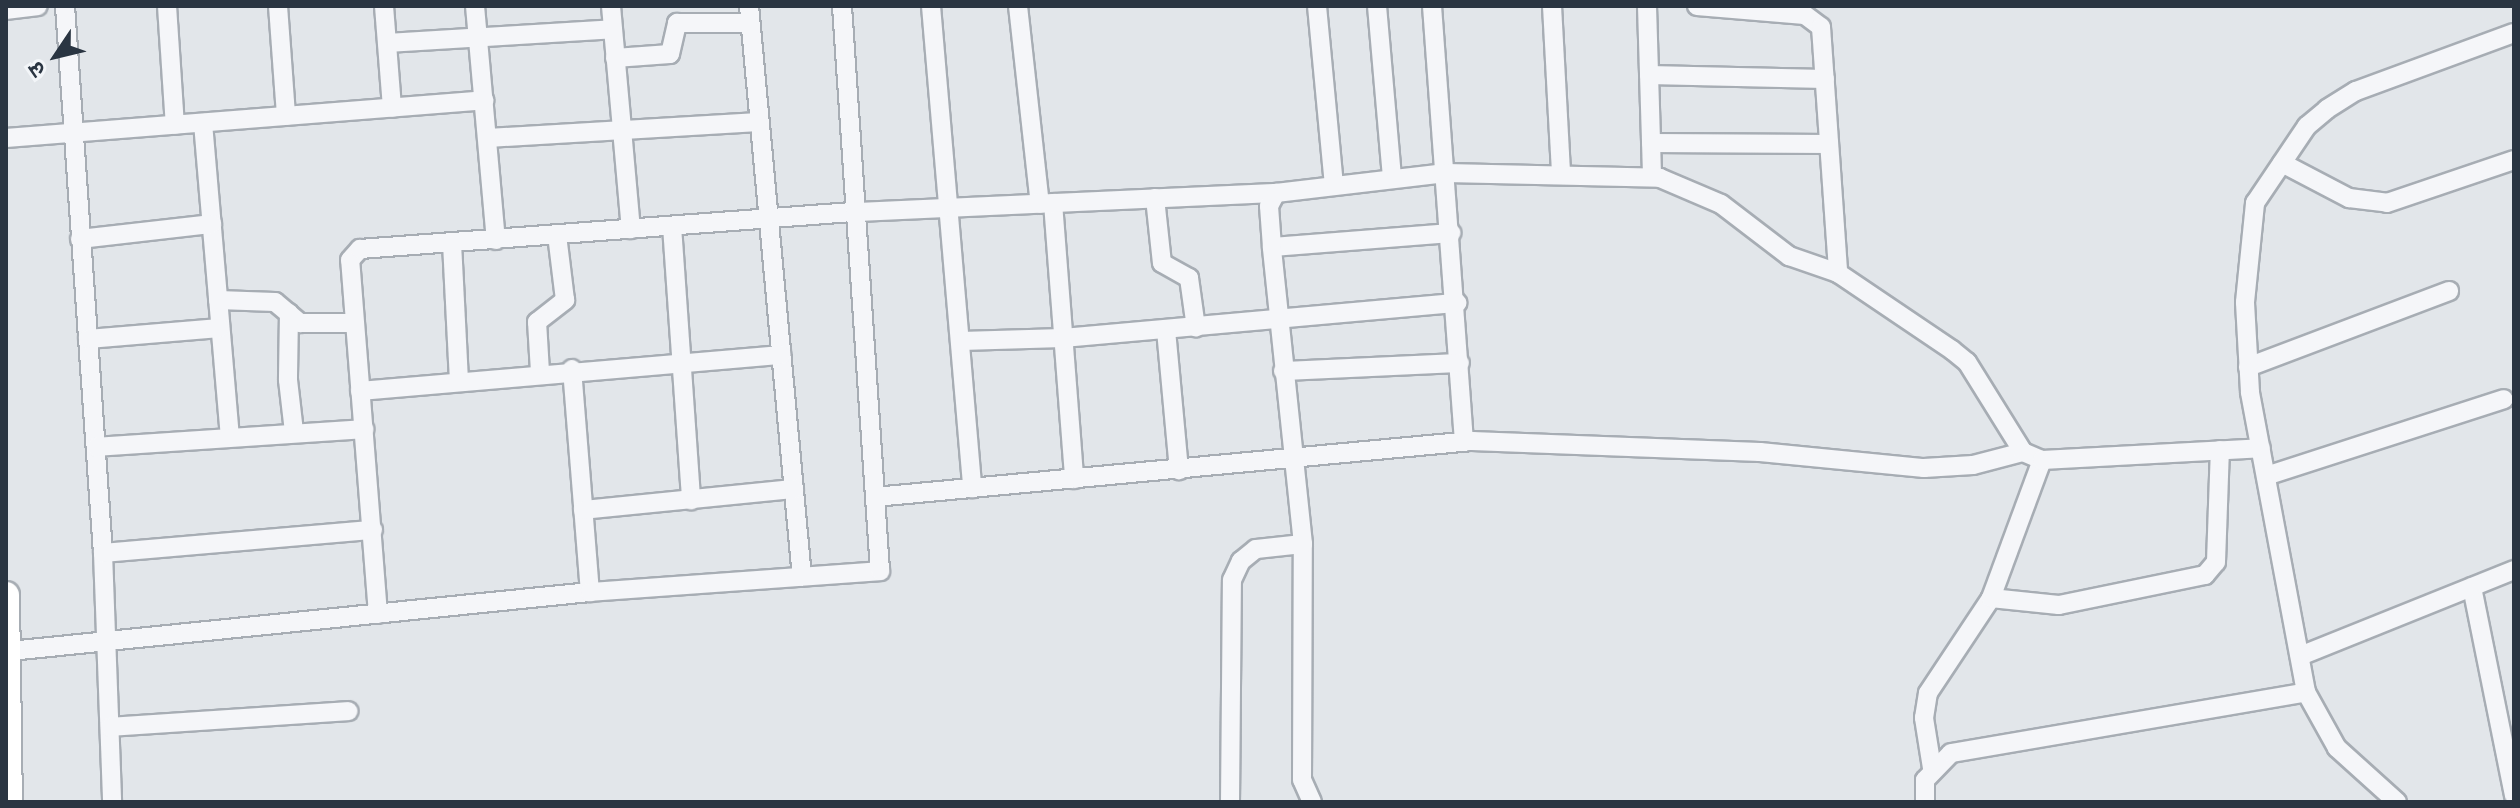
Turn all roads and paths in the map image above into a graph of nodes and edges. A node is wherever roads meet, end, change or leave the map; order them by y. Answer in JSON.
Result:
{"nodes":[{"id":1,"x":38,"y":6,"type":"edge"},
{"id":2,"x":65,"y":6,"type":"edge"},
{"id":3,"x":167,"y":6,"type":"edge"},
{"id":4,"x":278,"y":6,"type":"edge"},
{"id":5,"x":384,"y":6,"type":"edge"},
{"id":6,"x":475,"y":6,"type":"edge"},
{"id":7,"x":611,"y":6,"type":"edge"},
{"id":8,"x":842,"y":6,"type":"edge"},
{"id":9,"x":931,"y":6,"type":"edge"},
{"id":10,"x":1018,"y":6,"type":"edge"},
{"id":11,"x":1317,"y":6,"type":"edge"},
{"id":12,"x":1377,"y":6,"type":"edge"},
{"id":13,"x":1432,"y":6,"type":"edge"},
{"id":14,"x":1552,"y":6,"type":"edge"},
{"id":15,"x":1647,"y":6,"type":"edge"},
{"id":16,"x":1697,"y":6,"type":"edge"},
{"id":17,"x":1728,"y":7,"type":"edge"},
{"id":18,"x":6,"y":10,"type":"edge"},
{"id":19,"x":675,"y":14,"type":"edge"},
{"id":20,"x":750,"y":14,"type":"edge"},
{"id":21,"x":613,"y":29,"type":"junction"},
{"id":22,"x":2514,"y":33,"type":"edge"},
{"id":23,"x":478,"y":35,"type":"junction"},
{"id":24,"x":387,"y":43,"type":"junction"},
{"id":25,"x":615,"y":58,"type":"junction"},
{"id":26,"x":1649,"y":75,"type":"junction"},
{"id":27,"x":1825,"y":79,"type":"junction"},
{"id":28,"x":484,"y":100,"type":"junction"},
{"id":29,"x":392,"y":108,"type":"junction"},
{"id":30,"x":286,"y":116,"type":"junction"},
{"id":31,"x":759,"y":122,"type":"junction"},
{"id":32,"x":203,"y":123,"type":"junction"},
{"id":33,"x":175,"y":125,"type":"junction"},
{"id":34,"x":621,"y":129,"type":"junction"},
{"id":35,"x":73,"y":133,"type":"junction"},
{"id":36,"x":6,"y":138,"type":"edge"},
{"id":37,"x":488,"y":138,"type":"junction"},
{"id":38,"x":1651,"y":143,"type":"junction"},
{"id":39,"x":1829,"y":144,"type":"junction"},
{"id":40,"x":2514,"y":160,"type":"edge"},
{"id":41,"x":2282,"y":163,"type":"junction"},
{"id":42,"x":1446,"y":173,"type":"junction"},
{"id":43,"x":1561,"y":173,"type":"junction"},
{"id":44,"x":1652,"y":176,"type":"junction"},
{"id":45,"x":1392,"y":178,"type":"junction"},
{"id":46,"x":1334,"y":185,"type":"junction"},
{"id":47,"x":1276,"y":193,"type":"junction"},
{"id":48,"x":1155,"y":198,"type":"junction"},
{"id":49,"x":1046,"y":203,"type":"junction"},
{"id":50,"x":950,"y":208,"type":"junction"},
{"id":51,"x":856,"y":212,"type":"junction"},
{"id":52,"x":768,"y":219,"type":"junction"},
{"id":53,"x":212,"y":224,"type":"junction"},
{"id":54,"x":672,"y":226,"type":"junction"},
{"id":55,"x":631,"y":229,"type":"junction"},
{"id":56,"x":1451,"y":233,"type":"junction"},
{"id":57,"x":557,"y":235,"type":"junction"},
{"id":58,"x":80,"y":239,"type":"junction"},
{"id":59,"x":496,"y":240,"type":"junction"},
{"id":60,"x":452,"y":243,"type":"junction"},
{"id":61,"x":1272,"y":247,"type":"junction"},
{"id":62,"x":1838,"y":273,"type":"junction"},
{"id":63,"x":2449,"y":291,"type":"dead end"},
{"id":64,"x":218,"y":300,"type":"junction"},
{"id":65,"x":1457,"y":303,"type":"junction"},
{"id":66,"x":289,"y":313,"type":"junction"},
{"id":67,"x":1278,"y":321,"type":"junction"},
{"id":68,"x":354,"y":323,"type":"junction"},
{"id":69,"x":220,"y":328,"type":"junction"},
{"id":70,"x":1196,"y":328,"type":"junction"},
{"id":71,"x":1166,"y":330,"type":"junction"},
{"id":72,"x":1063,"y":338,"type":"junction"},
{"id":73,"x":88,"y":339,"type":"junction"},
{"id":74,"x":961,"y":341,"type":"junction"},
{"id":75,"x":781,"y":355,"type":"junction"},
{"id":76,"x":682,"y":361,"type":"junction"},
{"id":77,"x":1460,"y":363,"type":"junction"},
{"id":78,"x":2248,"y":367,"type":"junction"},
{"id":79,"x":572,"y":369,"type":"junction"},
{"id":80,"x":1283,"y":371,"type":"junction"},
{"id":81,"x":540,"y":372,"type":"junction"},
{"id":82,"x":459,"y":379,"type":"junction"},
{"id":83,"x":360,"y":391,"type":"junction"},
{"id":84,"x":2504,"y":399,"type":"dead end"},
{"id":85,"x":364,"y":429,"type":"junction"},
{"id":86,"x":294,"y":432,"type":"junction"},
{"id":87,"x":230,"y":437,"type":"junction"},
{"id":88,"x":1464,"y":442,"type":"junction"},
{"id":89,"x":96,"y":447,"type":"junction"},
{"id":90,"x":2261,"y":448,"type":"junction"},
{"id":91,"x":2220,"y":450,"type":"junction"},
{"id":92,"x":2023,"y":452,"type":"junction"},
{"id":93,"x":1291,"y":460,"type":"junction"},
{"id":94,"x":2042,"y":460,"type":"junction"},
{"id":95,"x":1179,"y":470,"type":"junction"},
{"id":96,"x":2266,"y":476,"type":"junction"},
{"id":97,"x":1074,"y":479,"type":"junction"},
{"id":98,"x":972,"y":488,"type":"junction"},
{"id":99,"x":794,"y":489,"type":"junction"},
{"id":100,"x":875,"y":497,"type":"junction"},
{"id":101,"x":691,"y":500,"type":"junction"},
{"id":102,"x":583,"y":510,"type":"junction"},
{"id":103,"x":373,"y":530,"type":"junction"},
{"id":104,"x":1303,"y":544,"type":"junction"},
{"id":105,"x":103,"y":553,"type":"junction"},
{"id":106,"x":2514,"y":570,"type":"edge"},
{"id":107,"x":802,"y":577,"type":"junction"},
{"id":108,"x":2472,"y":587,"type":"junction"},
{"id":109,"x":590,"y":592,"type":"junction"},
{"id":110,"x":6,"y":595,"type":"edge"},
{"id":111,"x":1991,"y":598,"type":"junction"},
{"id":112,"x":378,"y":614,"type":"junction"},
{"id":113,"x":107,"y":644,"type":"junction"},
{"id":114,"x":10,"y":651,"type":"junction"},
{"id":115,"x":2300,"y":656,"type":"junction"},
{"id":116,"x":2306,"y":692,"type":"junction"},
{"id":117,"x":348,"y":711,"type":"dead end"},
{"id":118,"x":110,"y":727,"type":"junction"},
{"id":119,"x":1932,"y":768,"type":"junction"},
{"id":120,"x":2514,"y":796,"type":"edge"},
{"id":121,"x":9,"y":802,"type":"edge"},
{"id":122,"x":112,"y":802,"type":"edge"},
{"id":123,"x":1230,"y":802,"type":"edge"},
{"id":124,"x":1312,"y":802,"type":"edge"},
{"id":125,"x":1925,"y":802,"type":"edge"},
{"id":126,"x":2397,"y":802,"type":"edge"}],
"edges":[{"from":1,"to":18,"type":"street"},
{"from":2,"to":35,"type":"street"},
{"from":3,"to":33,"type":"street"},
{"from":4,"to":30,"type":"street"},
{"from":5,"to":24,"type":"street"},
{"from":6,"to":23,"type":"street"},
{"from":7,"to":21,"type":"street"},
{"from":8,"to":51,"type":"street"},
{"from":9,"to":50,"type":"street"},
{"from":10,"to":49,"type":"street"},
{"from":11,"to":46,"type":"street"},
{"from":12,"to":45,"type":"street"},
{"from":13,"to":42,"type":"street"},
{"from":14,"to":43,"type":"street"},
{"from":15,"to":26,"type":"street"},
{"from":16,"to":17,"type":"street"},
{"from":17,"to":27,"type":"street"},
{"from":19,"to":20,"type":"street"},
{"from":19,"to":25,"type":"street"},
{"from":20,"to":31,"type":"street"},
{"from":21,"to":23,"type":"street"},
{"from":21,"to":25,"type":"street"},
{"from":22,"to":41,"type":"street"},
{"from":23,"to":24,"type":"street"},
{"from":23,"to":28,"type":"street"},
{"from":24,"to":29,"type":"street"},
{"from":25,"to":34,"type":"street"},
{"from":26,"to":27,"type":"street"},
{"from":26,"to":38,"type":"street"},
{"from":27,"to":39,"type":"street"},
{"from":28,"to":29,"type":"street"},
{"from":28,"to":37,"type":"street"},
{"from":29,"to":30,"type":"street"},
{"from":30,"to":32,"type":"street"},
{"from":31,"to":34,"type":"street"},
{"from":31,"to":52,"type":"street"},
{"from":32,"to":33,"type":"street"},
{"from":32,"to":53,"type":"street"},
{"from":33,"to":35,"type":"street"},
{"from":34,"to":37,"type":"street"},
{"from":34,"to":55,"type":"street"},
{"from":35,"to":36,"type":"street"},
{"from":35,"to":58,"type":"street"},
{"from":37,"to":59,"type":"street"},
{"from":38,"to":39,"type":"street"},
{"from":38,"to":44,"type":"street"},
{"from":39,"to":62,"type":"street"},
{"from":40,"to":41,"type":"street"},
{"from":41,"to":78,"type":"street"},
{"from":42,"to":43,"type":"street"},
{"from":42,"to":45,"type":"street"},
{"from":42,"to":56,"type":"street"},
{"from":43,"to":44,"type":"street"},
{"from":44,"to":62,"type":"street"},
{"from":45,"to":46,"type":"street"},
{"from":46,"to":47,"type":"street"},
{"from":47,"to":48,"type":"street"},
{"from":47,"to":61,"type":"street"},
{"from":48,"to":49,"type":"street"},
{"from":48,"to":70,"type":"street"},
{"from":49,"to":50,"type":"street"},
{"from":49,"to":72,"type":"street"},
{"from":50,"to":51,"type":"street"},
{"from":50,"to":74,"type":"street"},
{"from":51,"to":52,"type":"street"},
{"from":51,"to":100,"type":"street"},
{"from":52,"to":54,"type":"street"},
{"from":52,"to":75,"type":"street"},
{"from":53,"to":58,"type":"street"},
{"from":53,"to":64,"type":"street"},
{"from":54,"to":55,"type":"street"},
{"from":54,"to":76,"type":"street"},
{"from":55,"to":57,"type":"street"},
{"from":56,"to":61,"type":"street"},
{"from":56,"to":65,"type":"street"},
{"from":57,"to":59,"type":"street"},
{"from":57,"to":81,"type":"street"},
{"from":58,"to":73,"type":"street"},
{"from":59,"to":60,"type":"street"},
{"from":60,"to":68,"type":"street"},
{"from":60,"to":82,"type":"street"},
{"from":61,"to":67,"type":"street"},
{"from":62,"to":92,"type":"street"},
{"from":63,"to":78,"type":"street"},
{"from":64,"to":66,"type":"street"},
{"from":64,"to":69,"type":"street"},
{"from":65,"to":67,"type":"street"},
{"from":65,"to":77,"type":"street"},
{"from":66,"to":68,"type":"street"},
{"from":66,"to":86,"type":"street"},
{"from":67,"to":70,"type":"street"},
{"from":67,"to":80,"type":"street"},
{"from":68,"to":83,"type":"street"},
{"from":69,"to":73,"type":"street"},
{"from":69,"to":87,"type":"street"},
{"from":70,"to":71,"type":"street"},
{"from":71,"to":72,"type":"street"},
{"from":71,"to":95,"type":"street"},
{"from":72,"to":74,"type":"street"},
{"from":72,"to":97,"type":"street"},
{"from":73,"to":89,"type":"street"},
{"from":74,"to":98,"type":"street"},
{"from":75,"to":76,"type":"street"},
{"from":75,"to":99,"type":"street"},
{"from":76,"to":79,"type":"street"},
{"from":76,"to":101,"type":"street"},
{"from":77,"to":80,"type":"street"},
{"from":77,"to":88,"type":"street"},
{"from":78,"to":90,"type":"street"},
{"from":79,"to":81,"type":"street"},
{"from":79,"to":102,"type":"street"},
{"from":80,"to":93,"type":"street"},
{"from":81,"to":82,"type":"street"},
{"from":82,"to":83,"type":"street"},
{"from":83,"to":85,"type":"street"},
{"from":84,"to":96,"type":"street"},
{"from":85,"to":86,"type":"street"},
{"from":85,"to":103,"type":"street"},
{"from":86,"to":87,"type":"street"},
{"from":87,"to":89,"type":"street"},
{"from":88,"to":92,"type":"street"},
{"from":88,"to":93,"type":"street"},
{"from":89,"to":105,"type":"street"},
{"from":90,"to":91,"type":"street"},
{"from":90,"to":96,"type":"street"},
{"from":91,"to":94,"type":"street"},
{"from":91,"to":111,"type":"street"},
{"from":92,"to":94,"type":"street"},
{"from":93,"to":95,"type":"street"},
{"from":93,"to":104,"type":"street"},
{"from":94,"to":111,"type":"street"},
{"from":95,"to":97,"type":"street"},
{"from":96,"to":115,"type":"street"},
{"from":97,"to":98,"type":"street"},
{"from":98,"to":100,"type":"street"},
{"from":99,"to":101,"type":"street"},
{"from":99,"to":107,"type":"street"},
{"from":100,"to":107,"type":"street"},
{"from":101,"to":102,"type":"street"},
{"from":102,"to":109,"type":"street"},
{"from":103,"to":105,"type":"street"},
{"from":103,"to":112,"type":"street"},
{"from":104,"to":123,"type":"street"},
{"from":104,"to":124,"type":"street"},
{"from":105,"to":113,"type":"street"},
{"from":106,"to":108,"type":"street"},
{"from":107,"to":109,"type":"street"},
{"from":108,"to":115,"type":"street"},
{"from":108,"to":120,"type":"street"},
{"from":109,"to":112,"type":"street"},
{"from":110,"to":114,"type":"street"},
{"from":111,"to":119,"type":"street"},
{"from":112,"to":113,"type":"street"},
{"from":113,"to":114,"type":"street"},
{"from":113,"to":118,"type":"street"},
{"from":114,"to":121,"type":"street"},
{"from":115,"to":116,"type":"street"},
{"from":116,"to":119,"type":"street"},
{"from":116,"to":126,"type":"street"},
{"from":117,"to":118,"type":"street"},
{"from":118,"to":122,"type":"street"},
{"from":119,"to":125,"type":"street"}]}
